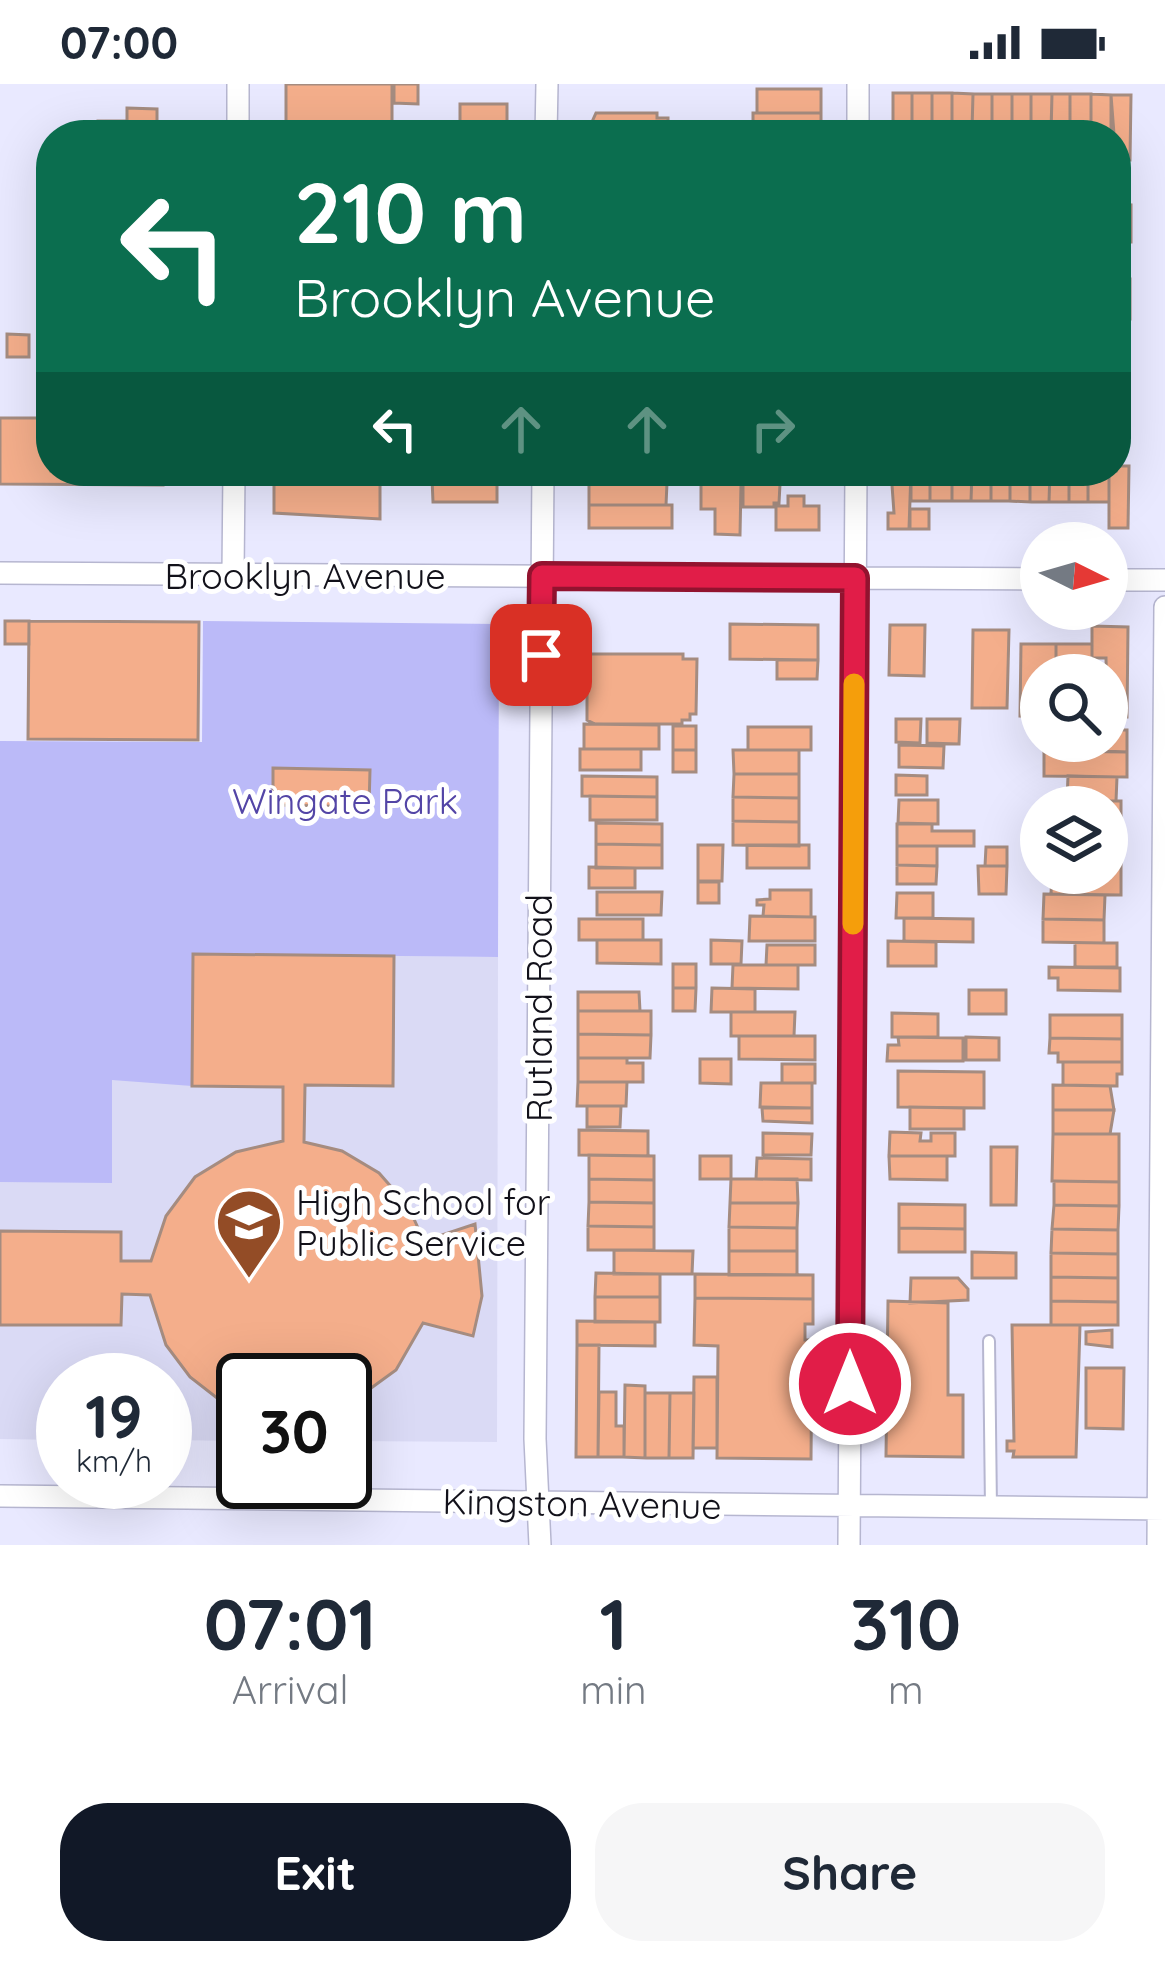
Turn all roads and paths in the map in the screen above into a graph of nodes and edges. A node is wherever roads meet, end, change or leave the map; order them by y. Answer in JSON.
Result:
{"nodes":[{"id":1,"x":238,"y":84,"type":"edge"},
{"id":2,"x":547,"y":84,"type":"edge"},
{"id":3,"x":858,"y":84,"type":"edge"},
{"id":4,"x":238,"y":120,"type":"edge"},
{"id":5,"x":546,"y":120,"type":"edge"},
{"id":6,"x":858,"y":120,"type":"edge"},
{"id":7,"x":234,"y":486,"type":"edge"},
{"id":8,"x":543,"y":486,"type":"edge"},
{"id":9,"x":856,"y":486,"type":"edge"},
{"id":10,"x":0,"y":573,"type":"edge"},
{"id":11,"x":233,"y":574,"type":"junction"},
{"id":12,"x":542,"y":576,"type":"junction"},
{"id":13,"x":855,"y":578,"type":"junction"},
{"id":14,"x":1020,"y":579,"type":"edge"},
{"id":15,"x":1128,"y":580,"type":"edge"},
{"id":16,"x":1165,"y":580,"type":"edge"},
{"id":17,"x":1165,"y":607,"type":"edge"},
{"id":18,"x":989,"y":1341,"type":"dead end"},
{"id":19,"x":0,"y":1496,"type":"edge"},
{"id":20,"x":538,"y":1503,"type":"junction"},
{"id":21,"x":849,"y":1508,"type":"junction"},
{"id":22,"x":991,"y":1508,"type":"junction"},
{"id":23,"x":1162,"y":1509,"type":"edge"},
{"id":24,"x":540,"y":1545,"type":"edge"},
{"id":25,"x":849,"y":1545,"type":"edge"},
{"id":26,"x":1158,"y":1545,"type":"edge"}],
"edges":[{"from":1,"to":4,"type":"street"},
{"from":2,"to":5,"type":"street"},
{"from":3,"to":6,"type":"street"},
{"from":7,"to":11,"type":"street"},
{"from":8,"to":12,"type":"street","name":"Rutland Road"},
{"from":9,"to":13,"type":"street"},
{"from":10,"to":11,"type":"street","name":"Brooklyn Avenue"},
{"from":11,"to":12,"type":"street","name":"Brooklyn Avenue"},
{"from":12,"to":13,"type":"street","name":"Brooklyn Avenue"},
{"from":12,"to":20,"type":"street","name":"Rutland Road"},
{"from":13,"to":14,"type":"street","name":"Brooklyn Avenue"},
{"from":13,"to":21,"type":"street"},
{"from":15,"to":16,"type":"street"},
{"from":17,"to":23,"type":"street"},
{"from":18,"to":22,"type":"lane"},
{"from":19,"to":20,"type":"street","name":"Kingston Avenue"},
{"from":20,"to":21,"type":"street","name":"Kingston Avenue"},
{"from":20,"to":24,"type":"street","name":"Rutland Road"},
{"from":21,"to":22,"type":"street","name":"Kingston Avenue"},
{"from":21,"to":25,"type":"street"},
{"from":22,"to":23,"type":"street","name":"Kingston Avenue"},
{"from":23,"to":26,"type":"street"}]}
